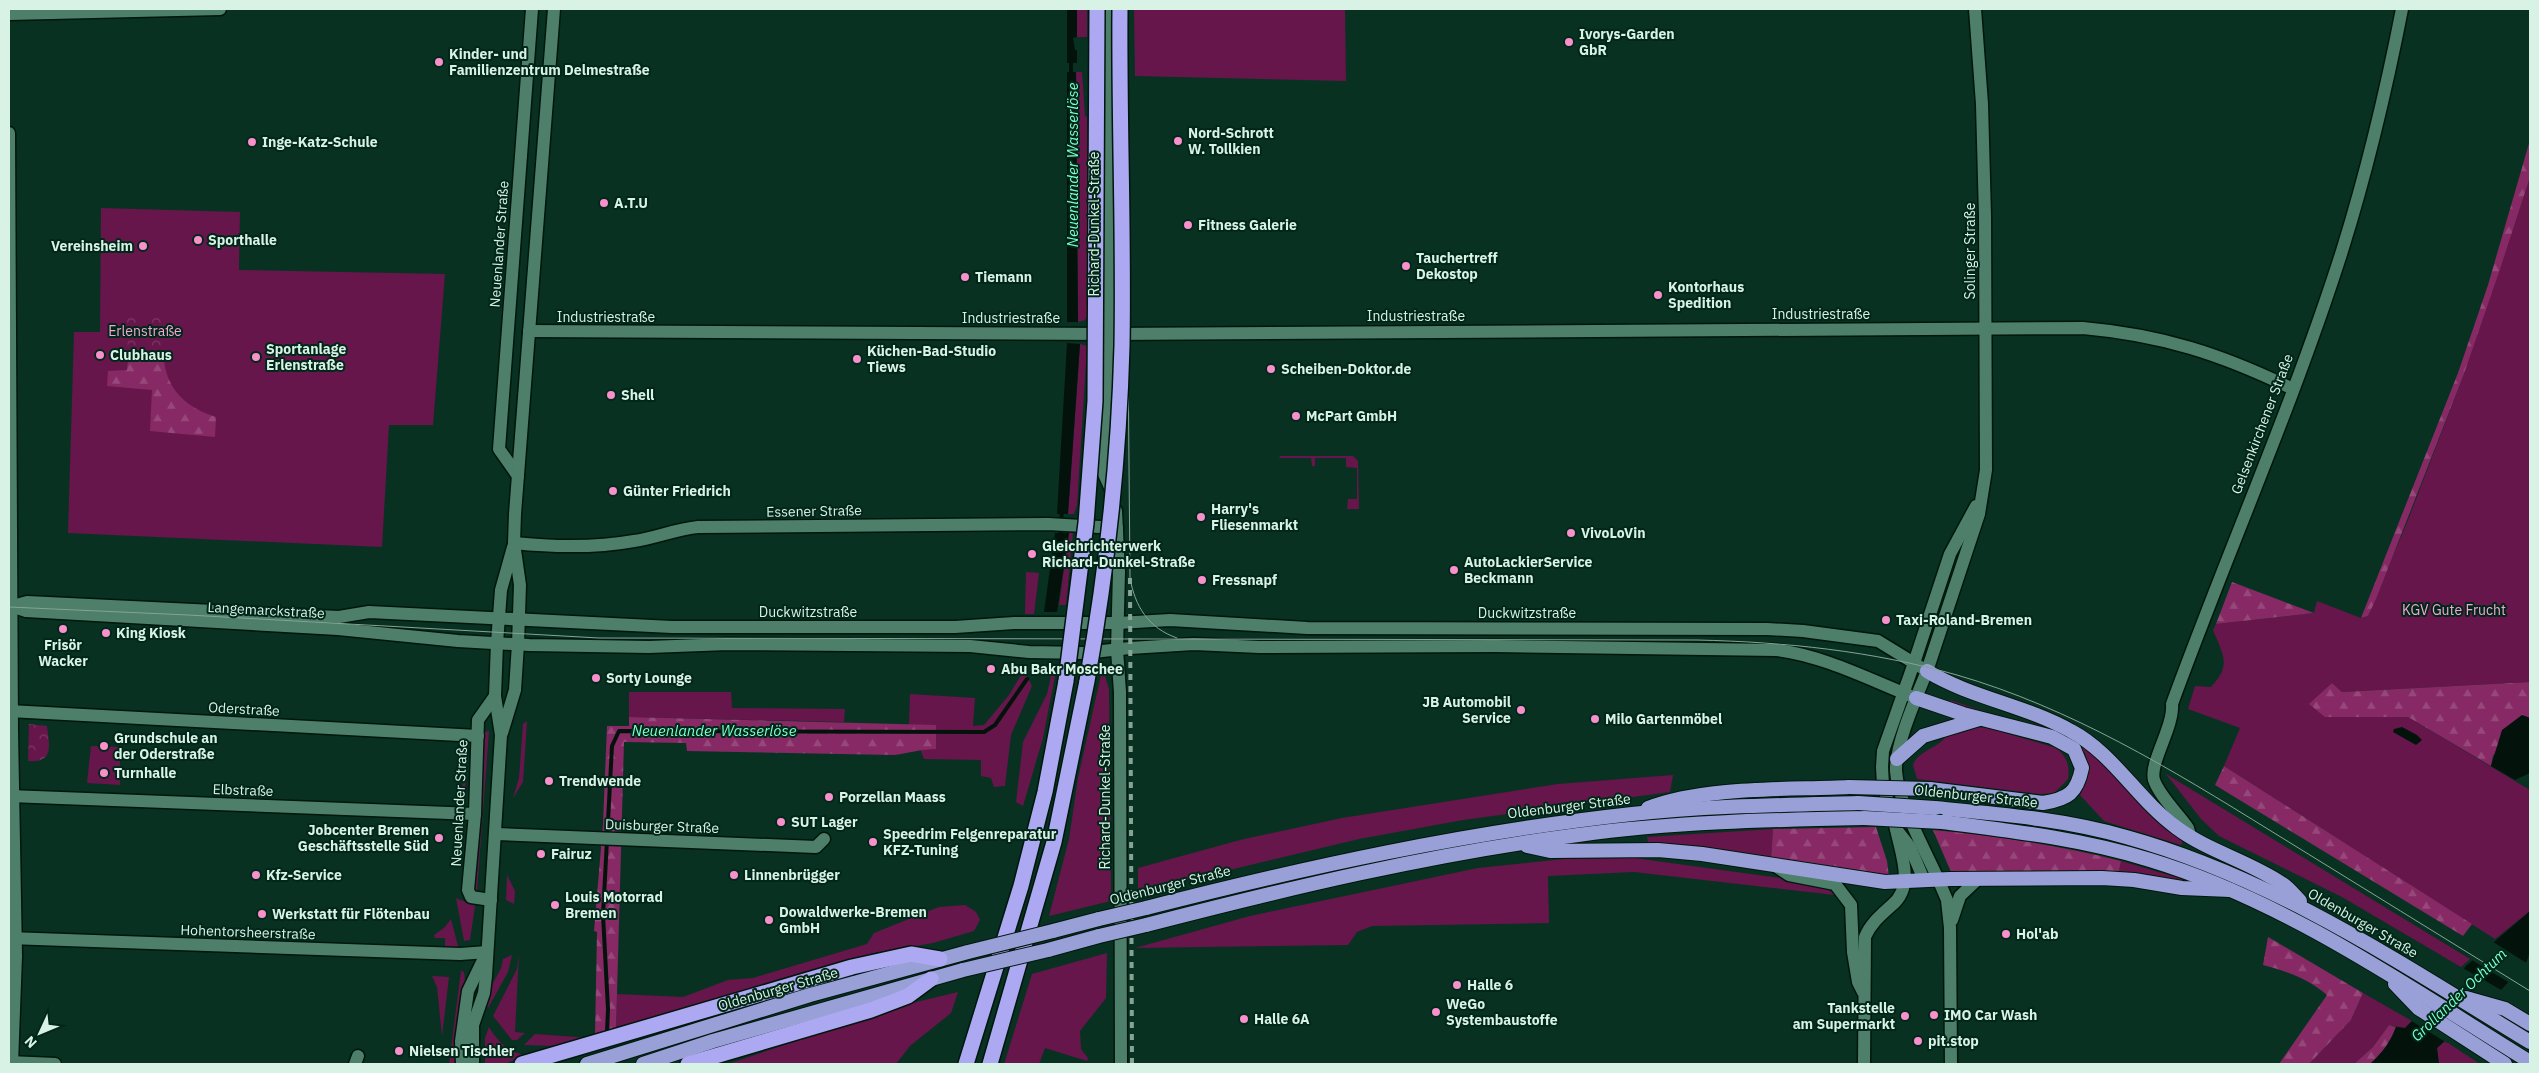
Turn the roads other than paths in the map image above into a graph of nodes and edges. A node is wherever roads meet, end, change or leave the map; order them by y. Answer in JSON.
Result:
{"nodes":[{"id":1,"x":220,"y":9,"type":"edge"},
{"id":2,"x":532,"y":9,"type":"edge"},
{"id":3,"x":554,"y":9,"type":"edge"},
{"id":4,"x":1097,"y":9,"type":"edge"},
{"id":5,"x":1109,"y":9,"type":"edge"},
{"id":6,"x":1120,"y":9,"type":"edge"},
{"id":7,"x":1975,"y":9,"type":"edge"},
{"id":8,"x":2402,"y":9,"type":"edge"},
{"id":9,"x":9,"y":14,"type":"edge"},
{"id":10,"x":9,"y":133,"type":"edge"},
{"id":11,"x":9,"y":138,"type":"edge"},
{"id":12,"x":9,"y":256,"type":"edge"},
{"id":13,"x":1985,"y":328,"type":"junction"},
{"id":14,"x":528,"y":331,"type":"junction"},
{"id":15,"x":1109,"y":334,"type":"junction"},
{"id":16,"x":10,"y":374,"type":"edge"},
{"id":17,"x":2292,"y":389,"type":"junction"},
{"id":18,"x":518,"y":476,"type":"junction"},
{"id":19,"x":10,"y":483,"type":"edge"},
{"id":20,"x":1983,"y":492,"type":"junction"},
{"id":21,"x":1117,"y":528,"type":"junction"},
{"id":22,"x":514,"y":543,"type":"junction"},
{"id":23,"x":11,"y":606,"type":"edge"},
{"id":24,"x":498,"y":620,"type":"junction"},
{"id":25,"x":520,"y":621,"type":"junction"},
{"id":26,"x":1118,"y":624,"type":"junction"},
{"id":27,"x":497,"y":642,"type":"junction"},
{"id":28,"x":518,"y":644,"type":"junction"},
{"id":29,"x":1117,"y":650,"type":"junction"},
{"id":30,"x":1914,"y":663,"type":"junction"},
{"id":31,"x":1927,"y":671,"type":"junction"},
{"id":32,"x":1902,"y":693,"type":"junction"},
{"id":33,"x":495,"y":696,"type":"junction"},
{"id":34,"x":1916,"y":698,"type":"junction"},
{"id":35,"x":10,"y":711,"type":"edge"},
{"id":36,"x":1979,"y":719,"type":"junction"},
{"id":37,"x":501,"y":735,"type":"junction"},
{"id":38,"x":478,"y":736,"type":"junction"},
{"id":39,"x":1897,"y":759,"type":"junction"},
{"id":40,"x":11,"y":796,"type":"edge"},
{"id":41,"x":475,"y":814,"type":"junction"},
{"id":42,"x":1631,"y":814,"type":"junction"},
{"id":43,"x":1896,"y":829,"type":"junction"},
{"id":44,"x":496,"y":834,"type":"junction"},
{"id":45,"x":2190,"y":836,"type":"junction"},
{"id":46,"x":824,"y":839,"type":"dead end"},
{"id":47,"x":1519,"y":844,"type":"junction"},
{"id":48,"x":1772,"y":864,"type":"junction"},
{"id":49,"x":1978,"y":879,"type":"junction"},
{"id":50,"x":1931,"y":880,"type":"junction"},
{"id":51,"x":1906,"y":881,"type":"junction"},
{"id":52,"x":2230,"y":890,"type":"junction"},
{"id":53,"x":491,"y":900,"type":"junction"},
{"id":54,"x":2307,"y":909,"type":"junction"},
{"id":55,"x":1950,"y":928,"type":"junction"},
{"id":56,"x":12,"y":938,"type":"edge"},
{"id":57,"x":487,"y":952,"type":"junction"},
{"id":58,"x":940,"y":959,"type":"junction"},
{"id":59,"x":931,"y":979,"type":"junction"},
{"id":60,"x":1864,"y":995,"type":"junction"},
{"id":61,"x":2423,"y":1004,"type":"junction"},
{"id":62,"x":2485,"y":1008,"type":"junction"},
{"id":63,"x":2530,"y":1024,"type":"edge"},
{"id":64,"x":2530,"y":1042,"type":"edge"},
{"id":65,"x":2530,"y":1062,"type":"edge"},
{"id":66,"x":11,"y":1063,"type":"edge"},
{"id":67,"x":55,"y":1064,"type":"edge"},
{"id":68,"x":462,"y":1064,"type":"edge"},
{"id":69,"x":473,"y":1064,"type":"edge"},
{"id":70,"x":522,"y":1064,"type":"edge"},
{"id":71,"x":587,"y":1064,"type":"edge"},
{"id":72,"x":643,"y":1064,"type":"edge"},
{"id":73,"x":688,"y":1064,"type":"edge"},
{"id":74,"x":966,"y":1064,"type":"edge"},
{"id":75,"x":990,"y":1064,"type":"edge"},
{"id":76,"x":1121,"y":1064,"type":"edge"},
{"id":77,"x":1864,"y":1064,"type":"edge"},
{"id":78,"x":1951,"y":1064,"type":"edge"},
{"id":79,"x":2504,"y":1064,"type":"edge"}],
"edges":[{"from":1,"to":9,"type":"street"},
{"from":2,"to":18,"type":"street","name":"Neuenlander Straße"},
{"from":3,"to":14,"type":"street"},
{"from":4,"to":74,"type":"highway","bridge":true},
{"from":5,"to":15,"type":"street","name":"Richard-Dunkel-Straße"},
{"from":6,"to":75,"type":"highway","bridge":true},
{"from":7,"to":13,"type":"street","name":"Solinger Straße"},
{"from":8,"to":17,"type":"street","name":"Gelsenkirchener Straße"},
{"from":10,"to":11,"type":"street"},
{"from":11,"to":12,"type":"street"},
{"from":12,"to":16,"type":"street"},
{"from":13,"to":15,"type":"street","name":"Industriestraße"},
{"from":13,"to":17,"type":"street","name":"Industriestraße"},
{"from":13,"to":20,"type":"street","name":"Solinger Straße"},
{"from":14,"to":15,"type":"street","name":"Industriestraße"},
{"from":14,"to":18,"type":"street"},
{"from":15,"to":21,"type":"street","name":"Richard-Dunkel-Straße"},
{"from":16,"to":19,"type":"street"},
{"from":17,"to":45,"type":"street","name":"Gelsenkirchener Straße"},
{"from":18,"to":22,"type":"street"},
{"from":19,"to":23,"type":"street"},
{"from":20,"to":30,"type":"street","name":"Solinger Straße"},
{"from":20,"to":31,"type":"street","name":"Solinger Straße"},
{"from":21,"to":22,"type":"street","name":"Essener Straße"},
{"from":21,"to":26,"type":"street","name":"Richard-Dunkel-Straße"},
{"from":22,"to":24,"type":"street"},
{"from":22,"to":25,"type":"street"},
{"from":23,"to":24,"type":"street","name":"Langemarckstraße"},
{"from":23,"to":27,"type":"street","name":"Langemarckstraße"},
{"from":23,"to":35,"type":"street"},
{"from":24,"to":25,"type":"street","name":"Duckwitzstraße"},
{"from":24,"to":27,"type":"street"},
{"from":25,"to":26,"type":"street","name":"Duckwitzstraße"},
{"from":25,"to":28,"type":"street"},
{"from":26,"to":29,"type":"street"},
{"from":26,"to":30,"type":"street","name":"Duckwitzstraße"},
{"from":27,"to":28,"type":"street","name":"Langemarckstraße"},
{"from":27,"to":33,"type":"street"},
{"from":28,"to":29,"type":"street"},
{"from":28,"to":37,"type":"street"},
{"from":29,"to":32,"type":"street"},
{"from":29,"to":76,"type":"street","name":"Richard-Dunkel-Straße"},
{"from":30,"to":31,"type":"street","name":"Duckwitzstraße"},
{"from":30,"to":32,"type":"street","name":"Solinger Straße"},
{"from":31,"to":34,"type":"street","name":"Solinger Straße"},
{"from":31,"to":45,"type":"highway"},
{"from":32,"to":34,"type":"street"},
{"from":32,"to":43,"type":"street"},
{"from":33,"to":37,"type":"street"},
{"from":33,"to":38,"type":"street","name":"Neuenlander Straße"},
{"from":34,"to":36,"type":"highway"},
{"from":34,"to":39,"type":"street"},
{"from":35,"to":38,"type":"street","name":"Oderstraße"},
{"from":35,"to":40,"type":"street"},
{"from":36,"to":39,"type":"highway"},
{"from":36,"to":42,"type":"highway","bridge":true},
{"from":37,"to":44,"type":"street"},
{"from":38,"to":41,"type":"street","name":"Neuenlander Straße"},
{"from":39,"to":50,"type":"street"},
{"from":40,"to":41,"type":"street","name":"Elbstraße"},
{"from":40,"to":56,"type":"street"},
{"from":41,"to":53,"type":"street","name":"Neuenlander Straße"},
{"from":42,"to":54,"type":"highway","name":"Oldenburger Straße","bridge":true},
{"from":42,"to":58,"type":"highway","name":"Oldenburger Straße","bridge":true},
{"from":43,"to":50,"type":"street"},
{"from":43,"to":51,"type":"street"},
{"from":44,"to":46,"type":"street","name":"Duisburger Straße"},
{"from":44,"to":53,"type":"street"},
{"from":45,"to":54,"type":"highway"},
{"from":47,"to":48,"type":"highway"},
{"from":47,"to":52,"type":"highway","bridge":true},
{"from":47,"to":59,"type":"highway","bridge":true},
{"from":48,"to":51,"type":"highway"},
{"from":48,"to":60,"type":"street"},
{"from":49,"to":50,"type":"highway"},
{"from":49,"to":52,"type":"highway"},
{"from":49,"to":55,"type":"street"},
{"from":50,"to":51,"type":"highway"},
{"from":50,"to":55,"type":"street"},
{"from":51,"to":60,"type":"street"},
{"from":52,"to":61,"type":"highway"},
{"from":53,"to":57,"type":"street"},
{"from":54,"to":62,"type":"highway","name":"Oldenburger Straße"},
{"from":55,"to":78,"type":"street"},
{"from":56,"to":57,"type":"street","name":"Hohentorsheerstraße"},
{"from":56,"to":66,"type":"street"},
{"from":57,"to":68,"type":"street"},
{"from":57,"to":69,"type":"street"},
{"from":58,"to":70,"type":"highway"},
{"from":58,"to":71,"type":"highway","name":"Oldenburger Straße"},
{"from":59,"to":72,"type":"highway"},
{"from":59,"to":73,"type":"highway"},
{"from":60,"to":77,"type":"street"},
{"from":61,"to":65,"type":"highway"},
{"from":61,"to":79,"type":"highway"},
{"from":62,"to":63,"type":"highway"},
{"from":62,"to":64,"type":"highway","name":"Oldenburger Straße"},
{"from":66,"to":67,"type":"street"}]}
